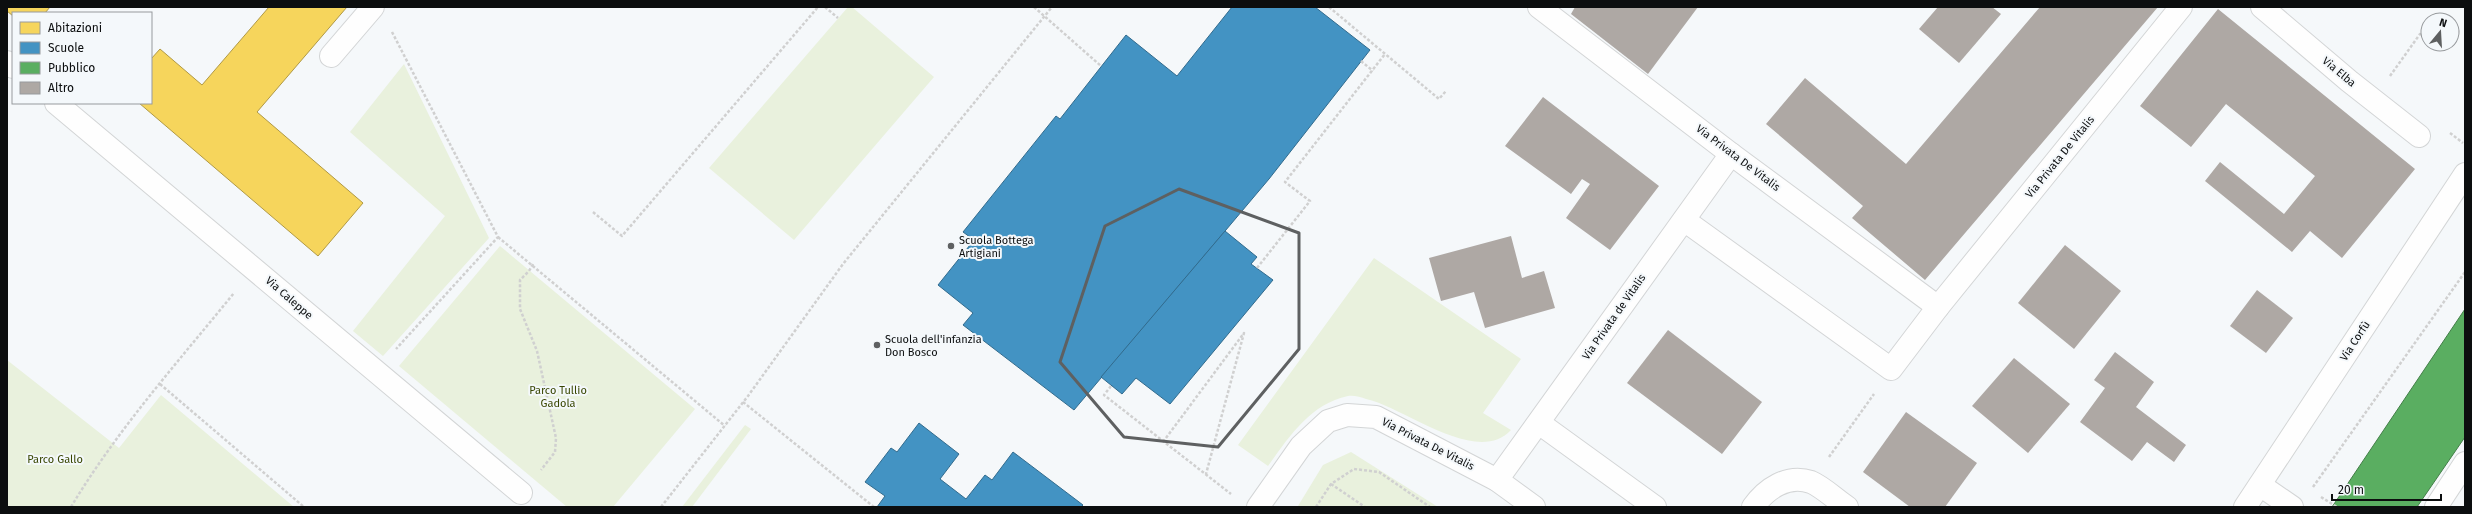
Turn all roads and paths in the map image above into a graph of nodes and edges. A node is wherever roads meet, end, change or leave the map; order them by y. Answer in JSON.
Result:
{"nodes":[{"id":1,"x":373,"y":7,"type":"edge"},
{"id":2,"x":818,"y":7,"type":"edge"},
{"id":3,"x":825,"y":7,"type":"edge"},
{"id":4,"x":1034,"y":7,"type":"edge"},
{"id":5,"x":1052,"y":7,"type":"edge"},
{"id":6,"x":1329,"y":7,"type":"edge"},
{"id":7,"x":1539,"y":7,"type":"edge"},
{"id":8,"x":2180,"y":7,"type":"edge"},
{"id":9,"x":2262,"y":7,"type":"edge"},
{"id":10,"x":1045,"y":16,"type":"junction"},
{"id":11,"x":838,"y":18,"type":"dead end"},
{"id":12,"x":390,"y":28,"type":"dead end"},
{"id":13,"x":2420,"y":34,"type":"edge"},
{"id":14,"x":1385,"y":54,"type":"junction"},
{"id":15,"x":331,"y":56,"type":"dead end"},
{"id":16,"x":1361,"y":61,"type":"dead end"},
{"id":17,"x":1101,"y":66,"type":"dead end"},
{"id":18,"x":1373,"y":71,"type":"junction"},
{"id":19,"x":2386,"y":82,"type":"dead end"},
{"id":20,"x":1446,"y":90,"type":"dead end"},
{"id":21,"x":57,"y":104,"type":"edge"},
{"id":22,"x":2419,"y":136,"type":"dead end"},
{"id":23,"x":1731,"y":154,"type":"junction"},
{"id":24,"x":2465,"y":174,"type":"edge"},
{"id":25,"x":593,"y":212,"type":"dead end"},
{"id":26,"x":1684,"y":220,"type":"junction"},
{"id":27,"x":498,"y":237,"type":"junction"},
{"id":28,"x":533,"y":264,"type":"junction"},
{"id":29,"x":255,"y":268,"type":"junction"},
{"id":30,"x":1257,"y":268,"type":"dead end"},
{"id":31,"x":2465,"y":272,"type":"edge"},
{"id":32,"x":1938,"y":307,"type":"junction"},
{"id":33,"x":1891,"y":369,"type":"junction"},
{"id":34,"x":375,"y":372,"type":"junction"},
{"id":35,"x":160,"y":384,"type":"junction"},
{"id":36,"x":1111,"y":386,"type":"dead end"},
{"id":37,"x":743,"y":402,"type":"junction"},
{"id":38,"x":1539,"y":423,"type":"junction"},
{"id":39,"x":725,"y":426,"type":"junction"},
{"id":40,"x":1163,"y":442,"type":"junction"},
{"id":41,"x":2465,"y":463,"type":"edge"},
{"id":42,"x":1206,"y":474,"type":"junction"},
{"id":43,"x":1497,"y":480,"type":"junction"},
{"id":44,"x":1811,"y":482,"type":"junction"},
{"id":45,"x":1331,"y":484,"type":"junction"},
{"id":46,"x":2260,"y":485,"type":"junction"},
{"id":47,"x":2311,"y":490,"type":"dead end"},
{"id":48,"x":522,"y":493,"type":"joint"},
{"id":49,"x":1237,"y":498,"type":"dead end"},
{"id":50,"x":1757,"y":501,"type":"edge"},
{"id":51,"x":2334,"y":505,"type":"dead end"},
{"id":52,"x":71,"y":507,"type":"edge"},
{"id":53,"x":304,"y":507,"type":"edge"},
{"id":54,"x":661,"y":507,"type":"edge"},
{"id":55,"x":874,"y":507,"type":"edge"},
{"id":56,"x":1258,"y":507,"type":"edge"},
{"id":57,"x":1316,"y":507,"type":"edge"},
{"id":58,"x":1365,"y":507,"type":"edge"},
{"id":59,"x":1430,"y":507,"type":"edge"},
{"id":60,"x":1534,"y":507,"type":"edge"},
{"id":61,"x":1655,"y":507,"type":"edge"},
{"id":62,"x":1847,"y":507,"type":"edge"},
{"id":63,"x":2245,"y":507,"type":"edge"},
{"id":64,"x":2292,"y":507,"type":"edge"},
{"id":65,"x":2337,"y":507,"type":"edge"},
{"id":66,"x":2436,"y":507,"type":"edge"}],
"edges":[{"from":1,"to":15,"type":"street"},
{"from":2,"to":25,"type":"path"},
{"from":3,"to":11,"type":"path"},
{"from":4,"to":10,"type":"path"},
{"from":5,"to":10,"type":"path"},
{"from":6,"to":14,"type":"path"},
{"from":7,"to":23,"type":"street","name":"Via Privata De Vitalis"},
{"from":8,"to":32,"type":"street","name":"Via Privata De Vitalis"},
{"from":9,"to":22,"type":"street","name":"Via Elba"},
{"from":10,"to":17,"type":"path"},
{"from":10,"to":37,"type":"path"},
{"from":12,"to":27,"type":"path"},
{"from":13,"to":19,"type":"path"},
{"from":14,"to":18,"type":"path"},
{"from":14,"to":20,"type":"path"},
{"from":16,"to":18,"type":"path"},
{"from":18,"to":30,"type":"path"},
{"from":21,"to":29,"type":"street","name":"Via Caleppe"},
{"from":23,"to":26,"type":"street","name":"Via Privata de Vitalis"},
{"from":23,"to":32,"type":"street","name":"Via Privata De Vitalis"},
{"from":24,"to":46,"type":"street","name":"Via Corfù"},
{"from":26,"to":33,"type":"street"},
{"from":26,"to":38,"type":"street","name":"Via Privata de Vitalis"},
{"from":27,"to":28,"type":"path"},
{"from":27,"to":34,"type":"path"},
{"from":28,"to":39,"type":"path"},
{"from":28,"to":48,"type":"path"},
{"from":29,"to":34,"type":"street","name":"Via Caleppe"},
{"from":29,"to":35,"type":"path"},
{"from":31,"to":47,"type":"path"},
{"from":32,"to":33,"type":"street","name":"Via Privata De Vitalis"},
{"from":33,"to":44,"type":"path"},
{"from":34,"to":48,"type":"street","name":"Via Caleppe"},
{"from":35,"to":52,"type":"path"},
{"from":35,"to":53,"type":"path"},
{"from":36,"to":40,"type":"path"},
{"from":37,"to":39,"type":"path"},
{"from":37,"to":55,"type":"path"},
{"from":38,"to":43,"type":"street","name":"Via Privata de Vitalis"},
{"from":38,"to":61,"type":"street"},
{"from":39,"to":54,"type":"path"},
{"from":40,"to":42,"type":"path"},
{"from":40,"to":42,"type":"path"},
{"from":41,"to":66,"type":"street"},
{"from":42,"to":49,"type":"path"},
{"from":43,"to":56,"type":"street","name":"Via Privata De Vitalis"},
{"from":43,"to":60,"type":"street","name":"Via Privata De Vitalis"},
{"from":44,"to":50,"type":"street"},
{"from":44,"to":62,"type":"street"},
{"from":45,"to":57,"type":"path"},
{"from":45,"to":58,"type":"path"},
{"from":45,"to":59,"type":"path"},
{"from":46,"to":63,"type":"street","name":"Via Corfù"},
{"from":46,"to":64,"type":"street"},
{"from":51,"to":65,"type":"path"}]}
